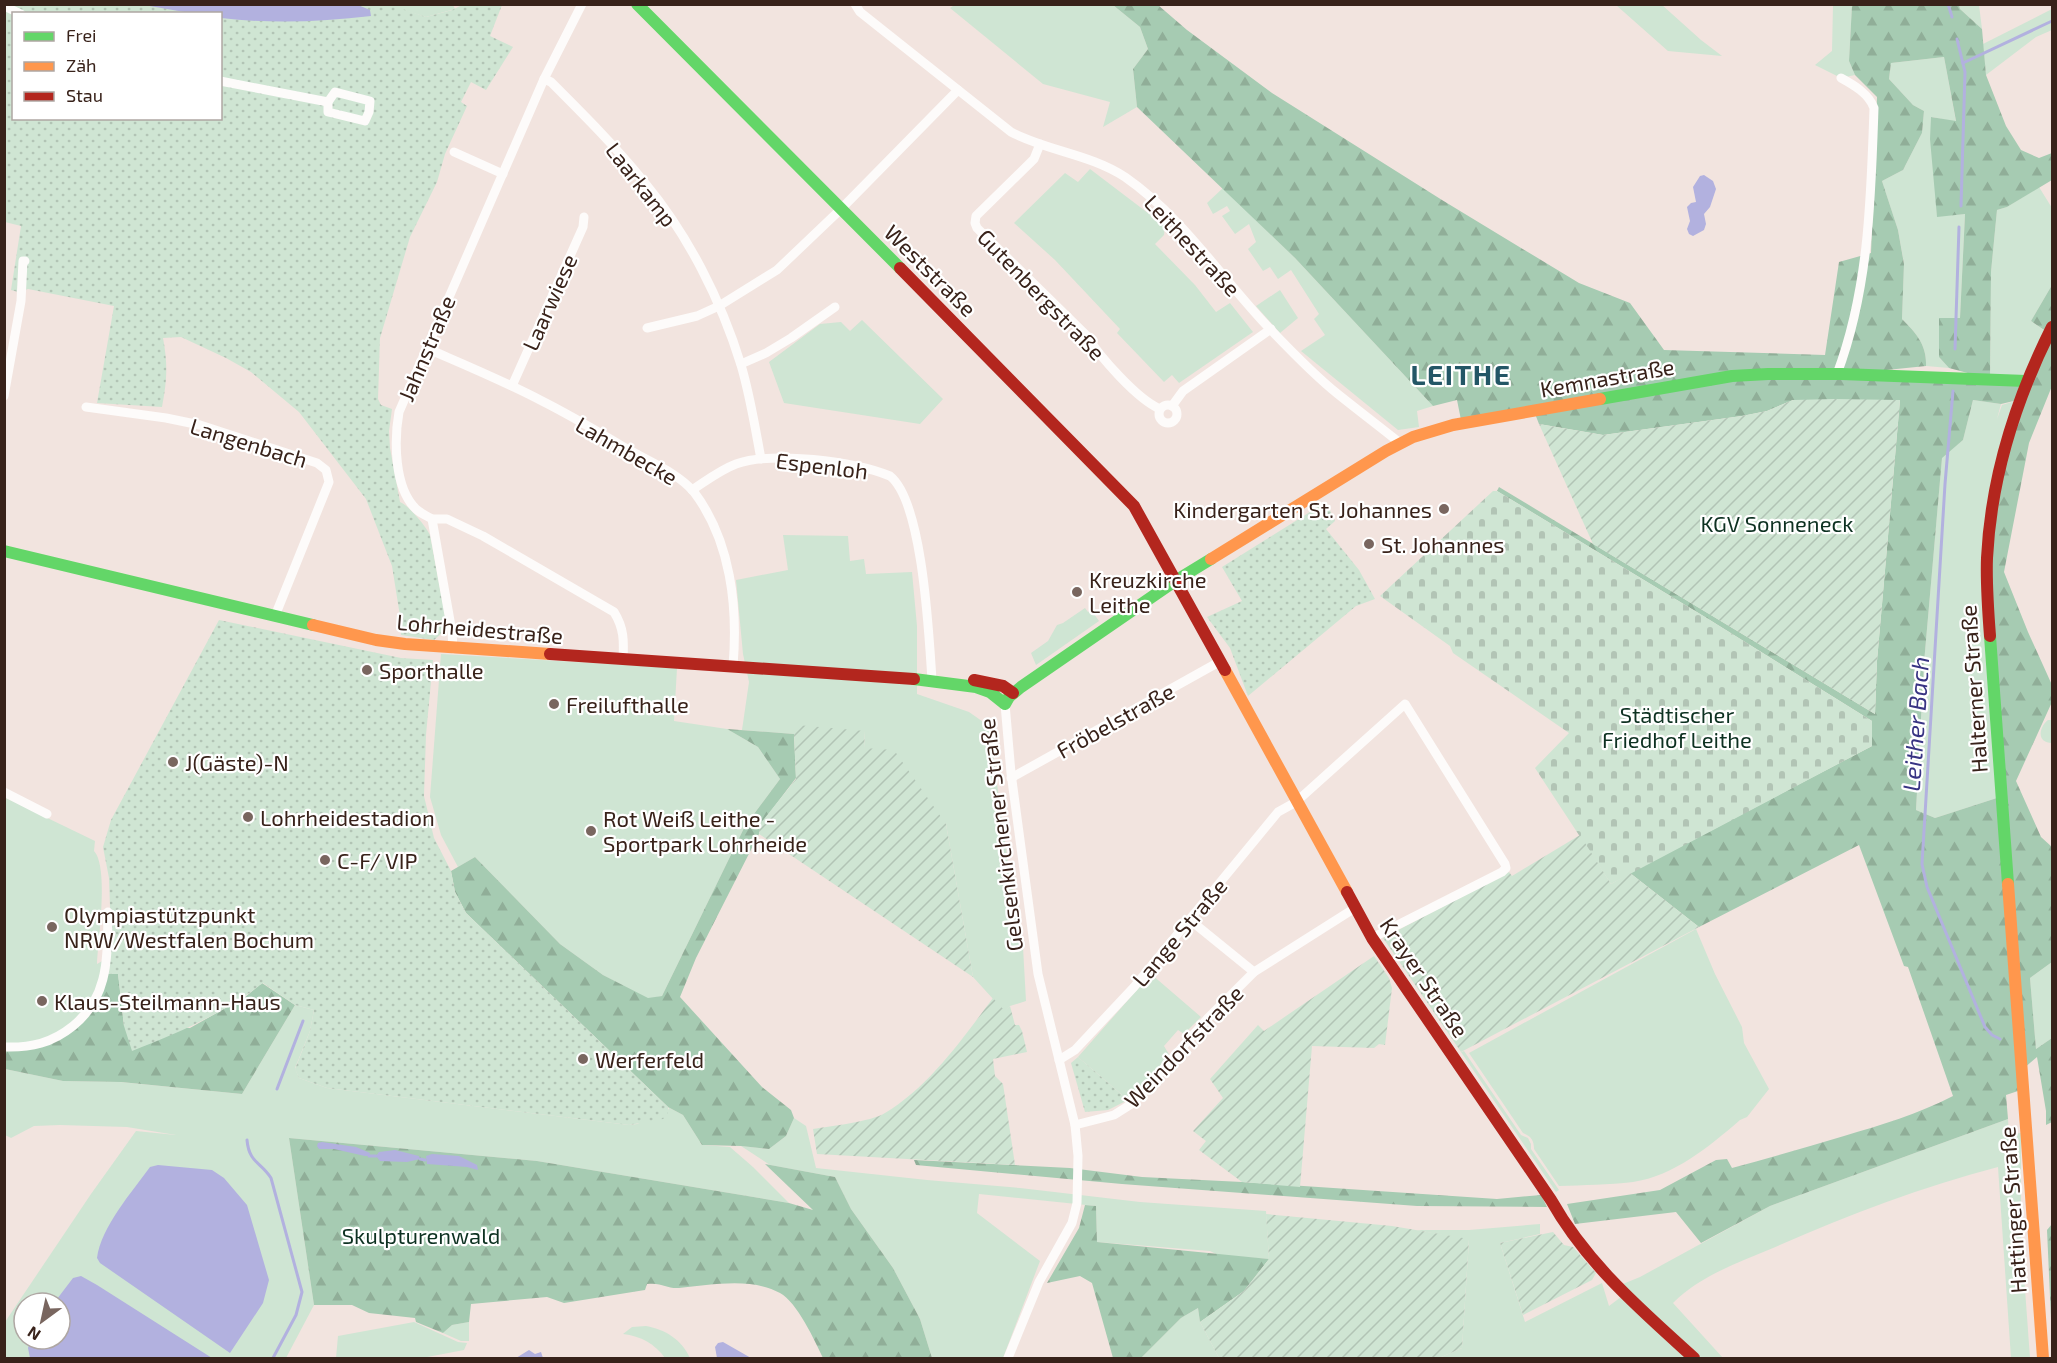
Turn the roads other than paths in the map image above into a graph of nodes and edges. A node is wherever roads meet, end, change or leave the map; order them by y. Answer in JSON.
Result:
{"nodes":[{"id":1,"x":582,"y":4,"type":"edge"},
{"id":2,"x":637,"y":4,"type":"edge"},
{"id":3,"x":855,"y":4,"type":"edge"},
{"id":4,"x":1841,"y":78,"type":"dead end"},
{"id":5,"x":544,"y":79,"type":"junction"},
{"id":6,"x":222,"y":81,"type":"edge"},
{"id":7,"x":958,"y":90,"type":"junction"},
{"id":8,"x":328,"y":102,"type":"junction"},
{"id":9,"x":1040,"y":144,"type":"junction"},
{"id":10,"x":454,"y":152,"type":"dead end"},
{"id":11,"x":503,"y":174,"type":"junction"},
{"id":12,"x":841,"y":209,"type":"junction"},
{"id":13,"x":584,"y":218,"type":"dead end"},
{"id":14,"x":25,"y":261,"type":"dead end"},
{"id":15,"x":719,"y":306,"type":"junction"},
{"id":16,"x":834,"y":307,"type":"dead end"},
{"id":17,"x":2052,"y":327,"type":"edge"},
{"id":18,"x":647,"y":328,"type":"dead end"},
{"id":19,"x":1270,"y":329,"type":"junction"},
{"id":20,"x":426,"y":348,"type":"junction"},
{"id":21,"x":741,"y":364,"type":"junction"},
{"id":22,"x":1837,"y":374,"type":"junction"},
{"id":23,"x":2026,"y":381,"type":"junction"},
{"id":24,"x":512,"y":386,"type":"junction"},
{"id":25,"x":4,"y":396,"type":"edge"},
{"id":26,"x":1172,"y":406,"type":"junction"},
{"id":27,"x":86,"y":407,"type":"dead end"},
{"id":28,"x":1160,"y":409,"type":"junction"},
{"id":29,"x":1400,"y":443,"type":"junction"},
{"id":30,"x":760,"y":459,"type":"junction"},
{"id":31,"x":692,"y":490,"type":"junction"},
{"id":32,"x":432,"y":519,"type":"junction"},
{"id":33,"x":4,"y":551,"type":"edge"},
{"id":34,"x":1174,"y":581,"type":"junction"},
{"id":35,"x":275,"y":616,"type":"junction"},
{"id":36,"x":453,"y":649,"type":"junction"},
{"id":37,"x":622,"y":659,"type":"junction"},
{"id":38,"x":1219,"y":662,"type":"junction"},
{"id":39,"x":732,"y":666,"type":"junction"},
{"id":40,"x":932,"y":680,"type":"junction"},
{"id":41,"x":962,"y":684,"type":"junction"},
{"id":42,"x":1013,"y":693,"type":"junction"},
{"id":43,"x":1005,"y":704,"type":"junction"},
{"id":44,"x":1011,"y":778,"type":"junction"},
{"id":45,"x":4,"y":792,"type":"edge"},
{"id":46,"x":1296,"y":802,"type":"junction"},
{"id":47,"x":46,"y":814,"type":"dead end"},
{"id":48,"x":1355,"y":909,"type":"junction"},
{"id":49,"x":108,"y":912,"type":"dead end"},
{"id":50,"x":1190,"y":920,"type":"junction"},
{"id":51,"x":1372,"y":938,"type":"junction"},
{"id":52,"x":1254,"y":972,"type":"junction"},
{"id":53,"x":4,"y":1047,"type":"edge"},
{"id":54,"x":2022,"y":1058,"type":"joint"},
{"id":55,"x":1059,"y":1060,"type":"junction"},
{"id":56,"x":1075,"y":1125,"type":"junction"},
{"id":57,"x":1008,"y":1359,"type":"edge"},
{"id":58,"x":1694,"y":1359,"type":"edge"},
{"id":59,"x":2043,"y":1359,"type":"edge"}],
"edges":[{"from":1,"to":5,"type":"street","name":"Jahnstraße"},
{"from":2,"to":12,"type":"street","name":"Weststraße"},
{"from":3,"to":7,"type":"street","name":"Leithestraße"},
{"from":4,"to":22,"type":"street"},
{"from":5,"to":11,"type":"street","name":"Jahnstraße"},
{"from":5,"to":15,"type":"street","name":"Laarkamp"},
{"from":6,"to":8,"type":"street"},
{"from":7,"to":9,"type":"street","name":"Leithestraße"},
{"from":7,"to":12,"type":"street"},
{"from":8,"to":8,"type":"street"},
{"from":9,"to":19,"type":"street","name":"Leithestraße"},
{"from":9,"to":28,"type":"street","name":"Gutenbergstraße"},
{"from":10,"to":11,"type":"street"},
{"from":11,"to":20,"type":"street","name":"Jahnstraße"},
{"from":12,"to":15,"type":"street"},
{"from":12,"to":34,"type":"street","name":"Weststraße"},
{"from":13,"to":24,"type":"street","name":"Laarwiese"},
{"from":14,"to":25,"type":"street"},
{"from":15,"to":18,"type":"street"},
{"from":15,"to":21,"type":"street","name":"Laarkamp"},
{"from":16,"to":21,"type":"street"},
{"from":17,"to":23,"type":"street","name":"Halterner Straße"},
{"from":19,"to":26,"type":"street","name":"Gutenbergstraße"},
{"from":19,"to":29,"type":"street","name":"Leithestraße"},
{"from":20,"to":24,"type":"street","name":"Lahmbecke"},
{"from":20,"to":32,"type":"street","name":"Jahnstraße"},
{"from":21,"to":30,"type":"street","name":"Laarkamp"},
{"from":22,"to":23,"type":"street","name":"Kemnastraße"},
{"from":22,"to":29,"type":"street","name":"Kemnastraße"},
{"from":23,"to":54,"type":"street","name":"Halterner Straße"},
{"from":24,"to":31,"type":"street","name":"Lahmbecke"},
{"from":26,"to":28,"type":"street"},
{"from":26,"to":28,"type":"street","name":"Gutenbergstraße"},
{"from":27,"to":35,"type":"street","name":"Langenbach"},
{"from":29,"to":34,"type":"street","name":"Kemnastraße"},
{"from":30,"to":31,"type":"street","name":"Espenloh"},
{"from":30,"to":40,"type":"street","name":"Espenloh"},
{"from":31,"to":39,"type":"street","name":"Lahmbecke"},
{"from":32,"to":36,"type":"street"},
{"from":32,"to":37,"type":"street","name":"Jahnstraße"},
{"from":33,"to":35,"type":"street","name":"Lohrheidestraße"},
{"from":34,"to":38,"type":"street","name":"Krayer Straße"},
{"from":34,"to":42,"type":"street","name":"Gelsenkirchener Straße"},
{"from":35,"to":36,"type":"street","name":"Lohrheidestraße"},
{"from":36,"to":37,"type":"street","name":"Lohrheidestraße"},
{"from":37,"to":39,"type":"street","name":"Lohrheidestraße"},
{"from":38,"to":44,"type":"street","name":"Fröbelstraße"},
{"from":38,"to":46,"type":"street","name":"Krayer Straße"},
{"from":39,"to":40,"type":"street","name":"Lohrheidestraße"},
{"from":40,"to":41,"type":"street","name":"Lohrheidestraße"},
{"from":41,"to":42,"type":"street","name":"Lohrheidestraße"},
{"from":41,"to":43,"type":"street","name":"Lohrheidestraße"},
{"from":42,"to":43,"type":"street","name":"Gelsenkirchener Straße"},
{"from":43,"to":44,"type":"street","name":"Gelsenkirchener Straße"},
{"from":44,"to":55,"type":"street","name":"Gelsenkirchener Straße"},
{"from":45,"to":47,"type":"street"},
{"from":46,"to":48,"type":"street","name":"Krayer Straße"},
{"from":46,"to":50,"type":"street","name":"Lange Straße"},
{"from":46,"to":51,"type":"street","name":"Lange Straße"},
{"from":48,"to":51,"type":"street","name":"Krayer Straße"},
{"from":48,"to":52,"type":"street","name":"Weindorfstraße"},
{"from":49,"to":53,"type":"street"},
{"from":50,"to":52,"type":"street","name":"Weindorfstraße"},
{"from":50,"to":55,"type":"street","name":"Lange Straße"},
{"from":51,"to":58,"type":"street","name":"Krayer Straße"},
{"from":52,"to":56,"type":"street","name":"Weindorfstraße"},
{"from":54,"to":59,"type":"street","name":"Hattinger Straße"},
{"from":55,"to":56,"type":"street","name":"Gelsenkirchener Straße"},
{"from":56,"to":57,"type":"street","name":"Gelsenkirchener Straße"}]}
